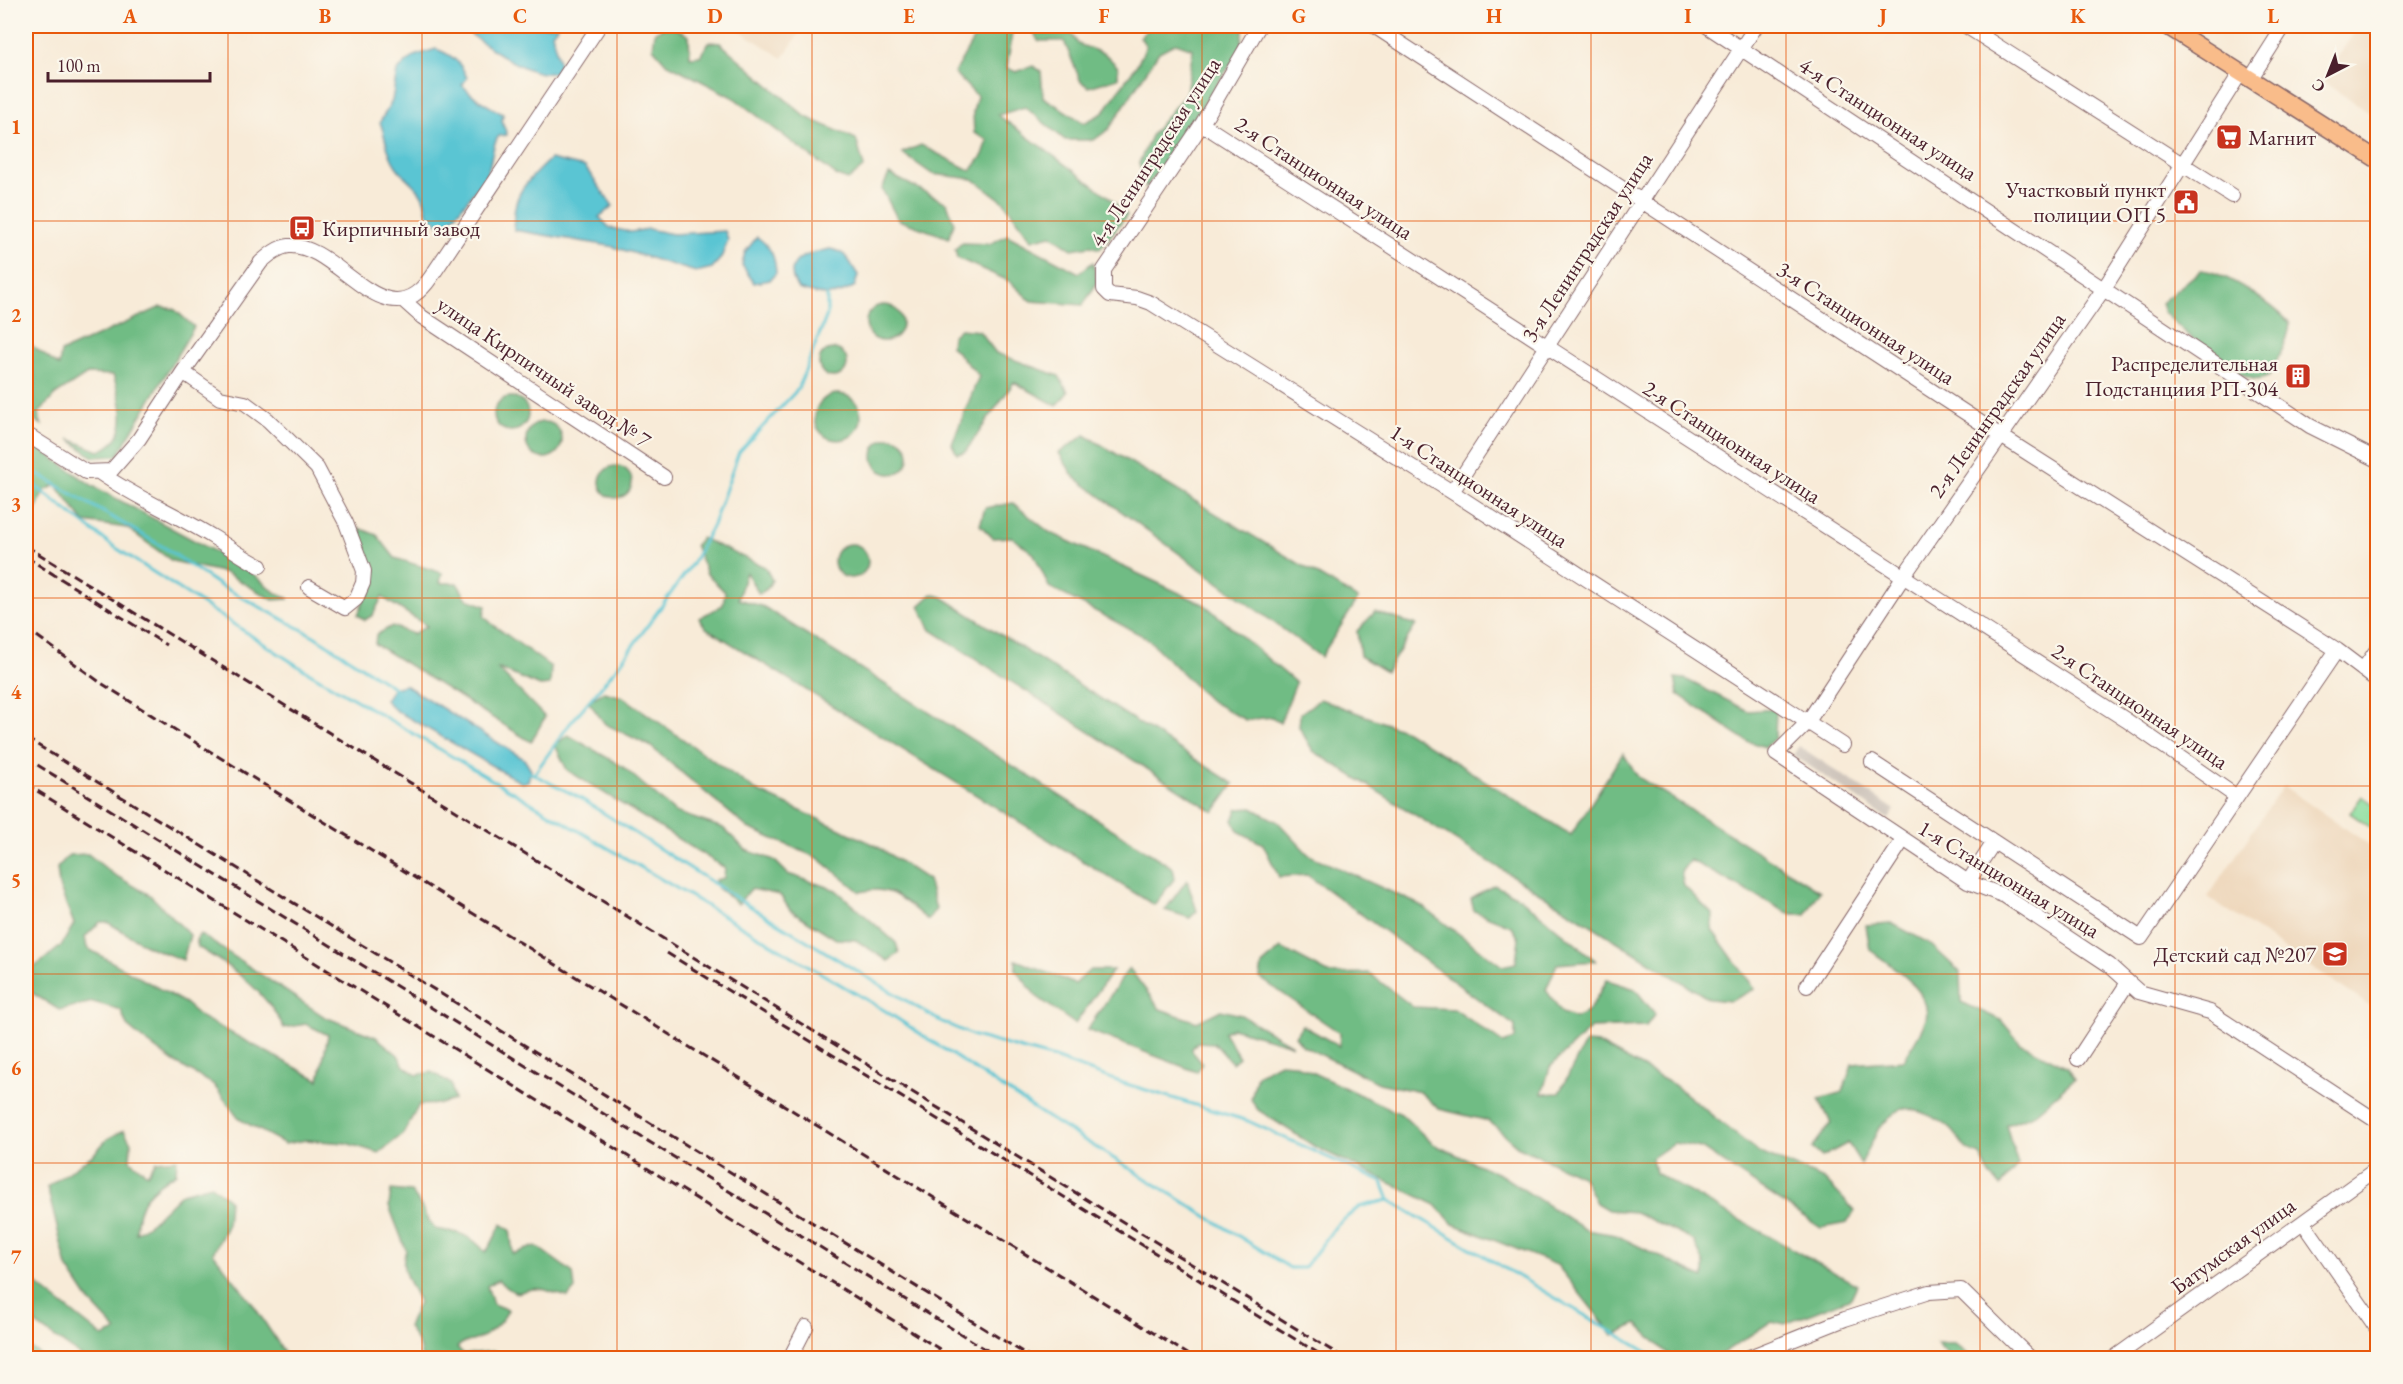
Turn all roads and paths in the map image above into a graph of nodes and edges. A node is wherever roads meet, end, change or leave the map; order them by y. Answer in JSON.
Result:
{"nodes":[{"id":1,"x":599,"y":26,"type":"edge"},
{"id":2,"x":1259,"y":26,"type":"edge"},
{"id":3,"x":1374,"y":26,"type":"edge"},
{"id":4,"x":1707,"y":26,"type":"edge"},
{"id":5,"x":1756,"y":26,"type":"edge"},
{"id":6,"x":1966,"y":26,"type":"edge"},
{"id":7,"x":2167,"y":26,"type":"edge"},
{"id":8,"x":2284,"y":26,"type":"edge"},
{"id":9,"x":1741,"y":47,"type":"junction"},
{"id":10,"x":2246,"y":75,"type":"junction"},
{"id":11,"x":1202,"y":124,"type":"junction"},
{"id":12,"x":2378,"y":160,"type":"edge"},
{"id":13,"x":2182,"y":164,"type":"junction"},
{"id":14,"x":2232,"y":196,"type":"dead end"},
{"id":15,"x":1642,"y":201,"type":"junction"},
{"id":16,"x":1104,"y":270,"type":"joint"},
{"id":17,"x":2104,"y":287,"type":"junction"},
{"id":18,"x":403,"y":300,"type":"junction"},
{"id":19,"x":1547,"y":347,"type":"junction"},
{"id":20,"x":183,"y":372,"type":"junction"},
{"id":21,"x":26,"y":434,"type":"edge"},
{"id":22,"x":2001,"y":436,"type":"junction"},
{"id":23,"x":2378,"y":460,"type":"edge"},
{"id":24,"x":100,"y":473,"type":"junction"},
{"id":25,"x":664,"y":477,"type":"dead end"},
{"id":26,"x":1452,"y":492,"type":"junction"},
{"id":27,"x":260,"y":566,"type":"dead end"},
{"id":28,"x":1903,"y":577,"type":"junction"},
{"id":29,"x":309,"y":587,"type":"dead end"},
{"id":30,"x":2378,"y":648,"type":"edge"},
{"id":31,"x":2337,"y":650,"type":"junction"},
{"id":32,"x":2363,"y":670,"type":"junction"},
{"id":33,"x":2378,"y":681,"type":"edge"},
{"id":34,"x":1807,"y":723,"type":"junction"},
{"id":35,"x":1843,"y":745,"type":"dead end"},
{"id":36,"x":1776,"y":754,"type":"joint"},
{"id":37,"x":1872,"y":762,"type":"dead end"},
{"id":38,"x":2237,"y":796,"type":"junction"},
{"id":39,"x":1903,"y":840,"type":"junction"},
{"id":40,"x":1994,"y":842,"type":"junction"},
{"id":41,"x":1968,"y":882,"type":"junction"},
{"id":42,"x":2127,"y":984,"type":"junction"},
{"id":43,"x":1807,"y":986,"type":"dead end"},
{"id":44,"x":2078,"y":1059,"type":"dead end"},
{"id":45,"x":2378,"y":1122,"type":"edge"},
{"id":46,"x":2378,"y":1168,"type":"edge"},
{"id":47,"x":2303,"y":1222,"type":"junction"},
{"id":48,"x":806,"y":1327,"type":"dead end"},
{"id":49,"x":2378,"y":1330,"type":"edge"},
{"id":50,"x":790,"y":1359,"type":"edge"},
{"id":51,"x":1747,"y":1359,"type":"edge"},
{"id":52,"x":2030,"y":1359,"type":"edge"},
{"id":53,"x":2114,"y":1359,"type":"edge"}],
"edges":[{"from":1,"to":18,"type":"street"},
{"from":2,"to":11,"type":"street","name":"4-я Ленинградская улица"},
{"from":3,"to":15,"type":"street","name":"3-я Станционная улица"},
{"from":4,"to":9,"type":"street","name":"4-я Станционная улица"},
{"from":5,"to":9,"type":"street","name":"3-я Ленинградская улица"},
{"from":6,"to":13,"type":"street"},
{"from":7,"to":10,"type":"main road"},
{"from":8,"to":10,"type":"street","name":"2-я Ленинградская улица"},
{"from":9,"to":15,"type":"street","name":"3-я Ленинградская улица"},
{"from":9,"to":17,"type":"street","name":"4-я Станционная улица"},
{"from":10,"to":12,"type":"main road"},
{"from":10,"to":13,"type":"street","name":"2-я Ленинградская улица"},
{"from":11,"to":16,"type":"street","name":"4-я Ленинградская улица"},
{"from":11,"to":19,"type":"street","name":"2-я Станционная улица"},
{"from":13,"to":14,"type":"street"},
{"from":13,"to":17,"type":"street","name":"2-я Ленинградская улица"},
{"from":15,"to":19,"type":"street","name":"3-я Ленинградская улица"},
{"from":15,"to":22,"type":"street","name":"3-я Станционная улица"},
{"from":16,"to":26,"type":"street","name":"1-я Станционная улица"},
{"from":17,"to":22,"type":"street","name":"2-я Ленинградская улица"},
{"from":17,"to":23,"type":"street","name":"4-я Станционная улица"},
{"from":18,"to":20,"type":"street"},
{"from":18,"to":25,"type":"street","name":"улица Кирпичный завод № 7"},
{"from":19,"to":26,"type":"street","name":"3-я Ленинградская улица"},
{"from":19,"to":28,"type":"street","name":"2-я Станционная улица"},
{"from":20,"to":24,"type":"street"},
{"from":20,"to":29,"type":"street"},
{"from":21,"to":24,"type":"street"},
{"from":22,"to":28,"type":"street","name":"2-я Ленинградская улица"},
{"from":22,"to":31,"type":"street","name":"3-я Станционная улица"},
{"from":24,"to":27,"type":"street"},
{"from":26,"to":34,"type":"street","name":"1-я Станционная улица"},
{"from":28,"to":34,"type":"street","name":"2-я Ленинградская улица"},
{"from":28,"to":38,"type":"street","name":"2-я Станционная улица"},
{"from":30,"to":32,"type":"street"},
{"from":31,"to":32,"type":"street","name":"3-я Станционная улица"},
{"from":31,"to":38,"type":"street"},
{"from":32,"to":33,"type":"street","name":"3-я Станционная улица"},
{"from":34,"to":35,"type":"street","name":"1-я Станционная улица"},
{"from":34,"to":36,"type":"street","name":"2-я Ленинградская улица"},
{"from":36,"to":39,"type":"street","name":"1-я Станционная улица"},
{"from":37,"to":40,"type":"street","name":"1-я Станционная улица"},
{"from":38,"to":40,"type":"street","name":"1-я Станционная улица"},
{"from":39,"to":41,"type":"street","name":"1-я Станционная улица"},
{"from":39,"to":43,"type":"street"},
{"from":40,"to":41,"type":"street"},
{"from":41,"to":42,"type":"street","name":"1-я Станционная улица"},
{"from":42,"to":44,"type":"street"},
{"from":42,"to":45,"type":"street","name":"1-я Станционная улица"},
{"from":46,"to":47,"type":"street","name":"Батумская улица"},
{"from":47,"to":49,"type":"street"},
{"from":47,"to":53,"type":"street","name":"Батумская улица"},
{"from":48,"to":50,"type":"street"},
{"from":51,"to":52,"type":"street"}]}
